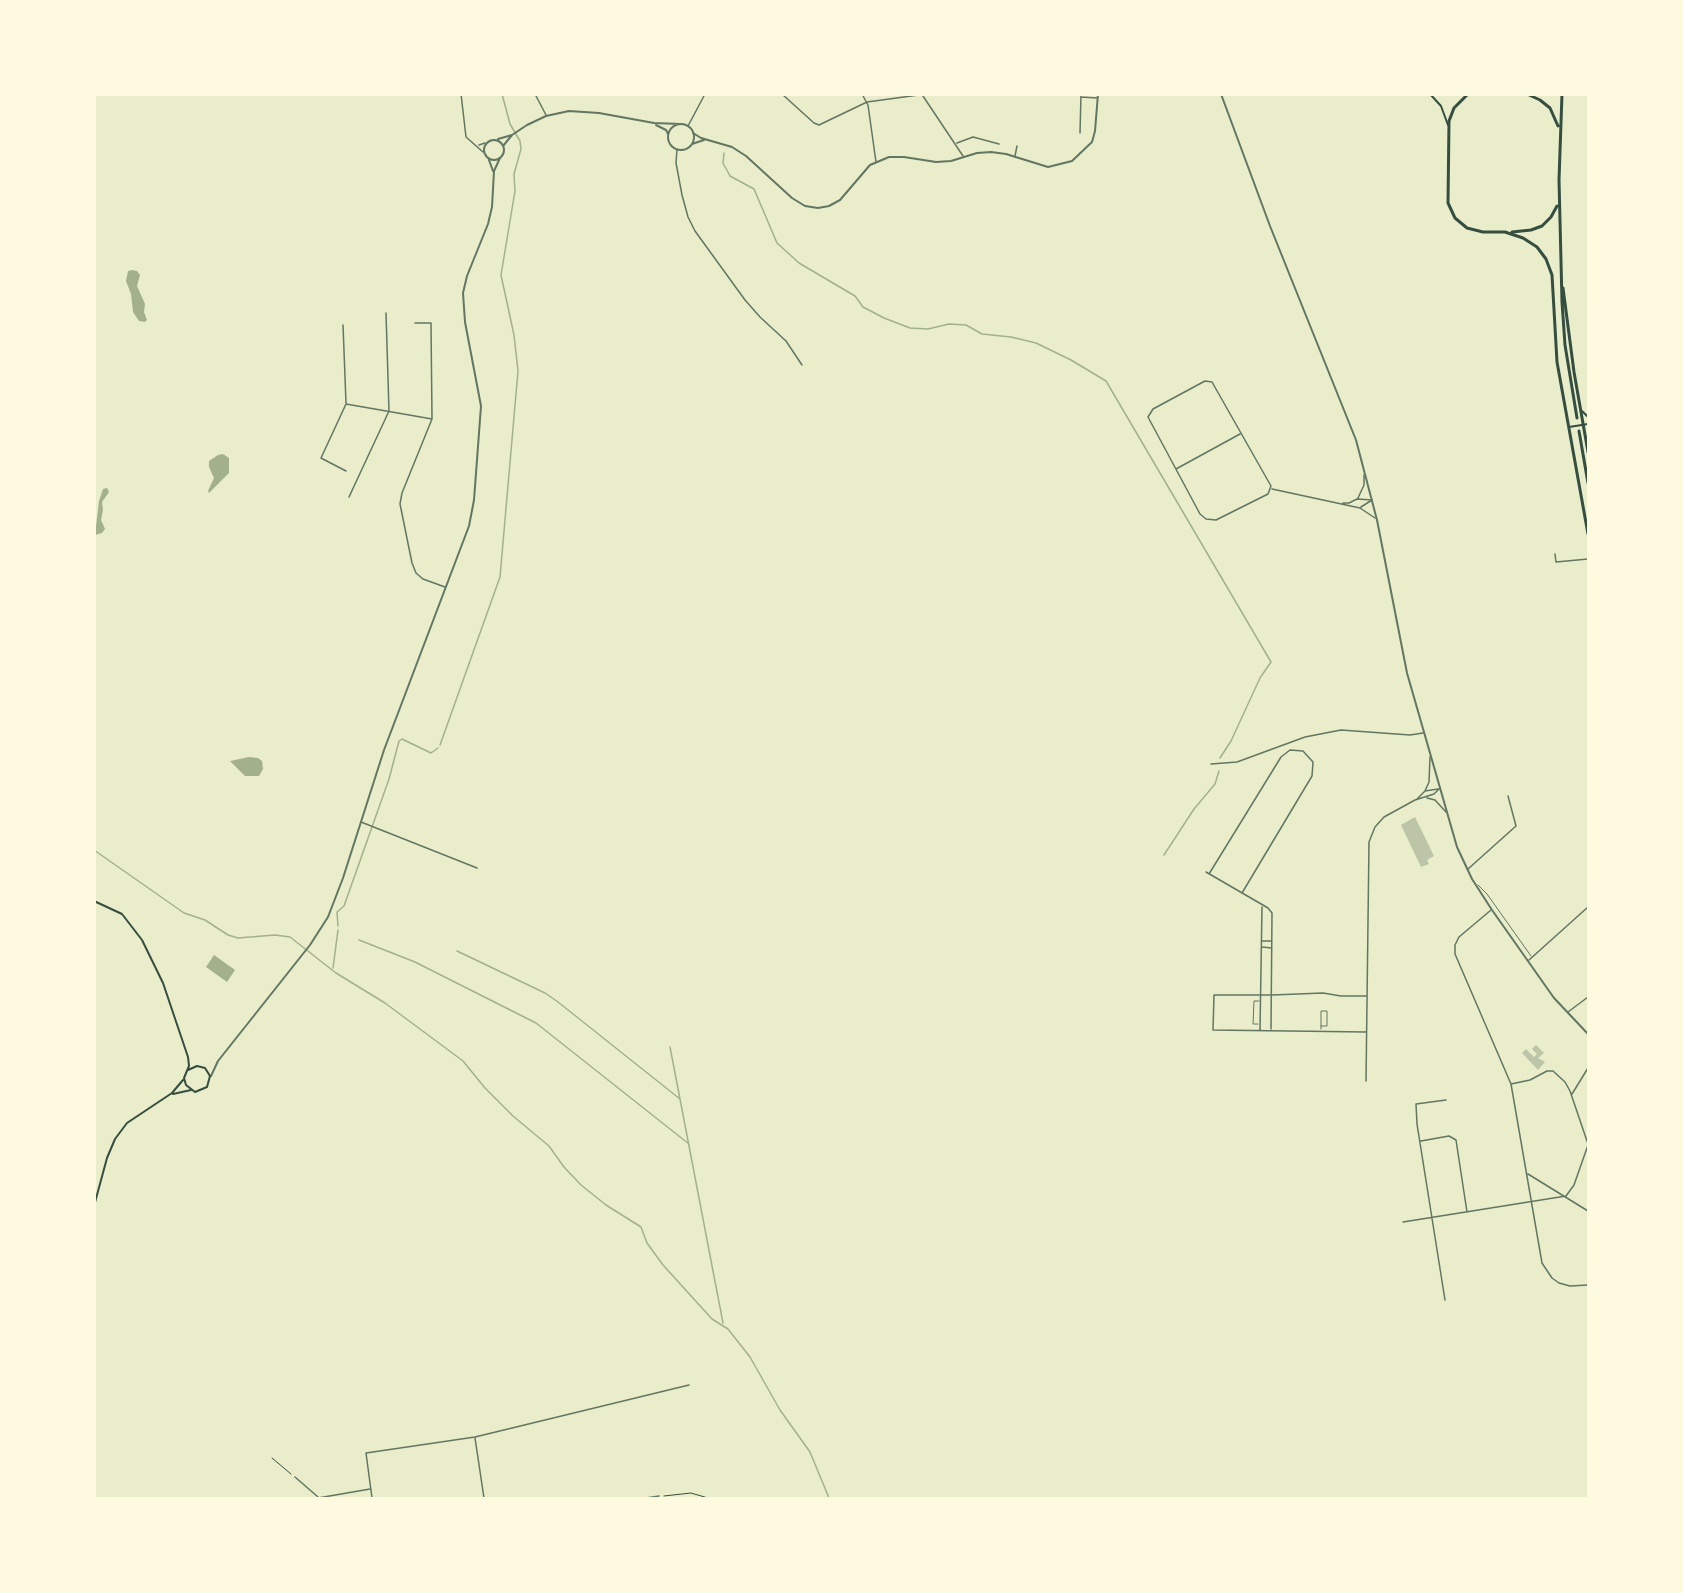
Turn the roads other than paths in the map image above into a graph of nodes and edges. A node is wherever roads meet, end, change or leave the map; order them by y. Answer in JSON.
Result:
{"nodes":[{"id":1,"x":461,"y":94,"type":"edge"},
{"id":2,"x":535,"y":94,"type":"edge"},
{"id":3,"x":705,"y":94,"type":"edge"},
{"id":4,"x":782,"y":94,"type":"edge"},
{"id":5,"x":862,"y":94,"type":"edge"},
{"id":6,"x":926,"y":94,"type":"edge"},
{"id":7,"x":1221,"y":94,"type":"edge"},
{"id":8,"x":1430,"y":94,"type":"edge"},
{"id":9,"x":1468,"y":94,"type":"edge"},
{"id":10,"x":1539,"y":94,"type":"edge"},
{"id":11,"x":1562,"y":94,"type":"edge"},
{"id":12,"x":922,"y":95,"type":"edge"},
{"id":13,"x":1528,"y":95,"type":"edge"},
{"id":14,"x":1081,"y":96,"type":"edge"},
{"id":15,"x":1098,"y":96,"type":"edge"},
{"id":16,"x":867,"y":102,"type":"junction"},
{"id":17,"x":546,"y":116,"type":"junction"},
{"id":18,"x":654,"y":123,"type":"junction"},
{"id":19,"x":680,"y":124,"type":"junction"},
{"id":20,"x":688,"y":126,"type":"junction"},
{"id":21,"x":1448,"y":128,"type":"junction"},
{"id":22,"x":693,"y":133,"type":"junction"},
{"id":23,"x":1080,"y":133,"type":"dead end"},
{"id":24,"x":512,"y":135,"type":"junction"},
{"id":25,"x":668,"y":135,"type":"junction"},
{"id":26,"x":1559,"y":137,"type":"junction"},
{"id":27,"x":496,"y":140,"type":"junction"},
{"id":28,"x":706,"y":140,"type":"junction"},
{"id":29,"x":485,"y":143,"type":"junction"},
{"id":30,"x":475,"y":144,"type":"junction"},
{"id":31,"x":956,"y":144,"type":"junction"},
{"id":32,"x":999,"y":144,"type":"dead end"},
{"id":33,"x":692,"y":145,"type":"junction"},
{"id":34,"x":503,"y":146,"type":"junction"},
{"id":35,"x":1017,"y":146,"type":"dead end"},
{"id":36,"x":677,"y":149,"type":"junction"},
{"id":37,"x":483,"y":152,"type":"junction"},
{"id":38,"x":964,"y":157,"type":"junction"},
{"id":39,"x":1015,"y":157,"type":"junction"},
{"id":40,"x":487,"y":158,"type":"junction"},
{"id":41,"x":500,"y":158,"type":"junction"},
{"id":42,"x":876,"y":162,"type":"junction"},
{"id":43,"x":494,"y":174,"type":"junction"},
{"id":44,"x":1559,"y":199,"type":"junction"},
{"id":45,"x":1506,"y":232,"type":"junction"},
{"id":46,"x":1561,"y":279,"type":"junction"},
{"id":47,"x":386,"y":313,"type":"dead end"},
{"id":48,"x":415,"y":323,"type":"dead end"},
{"id":49,"x":344,"y":325,"type":"dead end"},
{"id":50,"x":802,"y":365,"type":"dead end"},
{"id":51,"x":346,"y":404,"type":"junction"},
{"id":52,"x":1581,"y":410,"type":"junction"},
{"id":53,"x":389,"y":411,"type":"junction"},
{"id":54,"x":1588,"y":417,"type":"edge"},
{"id":55,"x":1577,"y":418,"type":"dead end"},
{"id":56,"x":432,"y":419,"type":"junction"},
{"id":57,"x":1588,"y":423,"type":"edge"},
{"id":58,"x":1583,"y":424,"type":"junction"},
{"id":59,"x":1569,"y":427,"type":"junction"},
{"id":60,"x":1579,"y":431,"type":"dead end"},
{"id":61,"x":1241,"y":433,"type":"junction"},
{"id":62,"x":1588,"y":434,"type":"edge"},
{"id":63,"x":1587,"y":442,"type":"junction"},
{"id":64,"x":1588,"y":452,"type":"edge"},
{"id":65,"x":1175,"y":470,"type":"junction"},
{"id":66,"x":346,"y":471,"type":"dead end"},
{"id":67,"x":1364,"y":471,"type":"junction"},
{"id":68,"x":1588,"y":483,"type":"edge"},
{"id":69,"x":1271,"y":489,"type":"junction"},
{"id":70,"x":349,"y":497,"type":"dead end"},
{"id":71,"x":1357,"y":499,"type":"junction"},
{"id":72,"x":1372,"y":500,"type":"junction"},
{"id":73,"x":1339,"y":504,"type":"junction"},
{"id":74,"x":1360,"y":508,"type":"junction"},
{"id":75,"x":1377,"y":520,"type":"junction"},
{"id":76,"x":1588,"y":534,"type":"edge"},
{"id":77,"x":1555,"y":554,"type":"dead end"},
{"id":78,"x":1588,"y":559,"type":"edge"},
{"id":79,"x":446,"y":587,"type":"junction"},
{"id":80,"x":1424,"y":733,"type":"junction"},
{"id":81,"x":1430,"y":753,"type":"junction"},
{"id":82,"x":1211,"y":764,"type":"dead end"},
{"id":83,"x":1440,"y":789,"type":"junction"},
{"id":84,"x":1425,"y":791,"type":"junction"},
{"id":85,"x":1508,"y":796,"type":"dead end"},
{"id":86,"x":1426,"y":798,"type":"junction"},
{"id":87,"x":1415,"y":800,"type":"junction"},
{"id":88,"x":1447,"y":814,"type":"junction"},
{"id":89,"x":361,"y":822,"type":"junction"},
{"id":90,"x":477,"y":868,"type":"dead end"},
{"id":91,"x":1467,"y":870,"type":"junction"},
{"id":92,"x":1206,"y":872,"type":"dead end"},
{"id":93,"x":1209,"y":874,"type":"junction"},
{"id":94,"x":1472,"y":879,"type":"junction"},
{"id":95,"x":1242,"y":893,"type":"junction"},
{"id":96,"x":94,"y":901,"type":"edge"},
{"id":97,"x":1263,"y":906,"type":"junction"},
{"id":98,"x":1588,"y":907,"type":"edge"},
{"id":99,"x":1492,"y":910,"type":"junction"},
{"id":100,"x":1261,"y":941,"type":"junction"},
{"id":101,"x":1272,"y":941,"type":"junction"},
{"id":102,"x":1261,"y":947,"type":"junction"},
{"id":103,"x":1272,"y":948,"type":"junction"},
{"id":104,"x":1532,"y":957,"type":"junction"},
{"id":105,"x":1528,"y":961,"type":"junction"},
{"id":106,"x":1261,"y":995,"type":"junction"},
{"id":107,"x":1272,"y":995,"type":"junction"},
{"id":108,"x":1366,"y":996,"type":"junction"},
{"id":109,"x":1588,"y":997,"type":"edge"},
{"id":110,"x":1261,"y":1001,"type":"junction"},
{"id":111,"x":1568,"y":1012,"type":"junction"},
{"id":112,"x":1260,"y":1024,"type":"junction"},
{"id":113,"x":1321,"y":1026,"type":"junction"},
{"id":114,"x":1260,"y":1030,"type":"junction"},
{"id":115,"x":1271,"y":1030,"type":"junction"},
{"id":116,"x":1321,"y":1031,"type":"junction"},
{"id":117,"x":1366,"y":1032,"type":"junction"},
{"id":118,"x":1588,"y":1034,"type":"edge"},
{"id":119,"x":188,"y":1057,"type":"junction"},
{"id":120,"x":218,"y":1061,"type":"junction"},
{"id":121,"x":197,"y":1066,"type":"junction"},
{"id":122,"x":205,"y":1068,"type":"junction"},
{"id":123,"x":1588,"y":1068,"type":"edge"},
{"id":124,"x":188,"y":1070,"type":"junction"},
{"id":125,"x":184,"y":1078,"type":"junction"},
{"id":126,"x":210,"y":1079,"type":"junction"},
{"id":127,"x":1366,"y":1081,"type":"dead end"},
{"id":128,"x":1510,"y":1084,"type":"junction"},
{"id":129,"x":191,"y":1090,"type":"junction"},
{"id":130,"x":1571,"y":1094,"type":"junction"},
{"id":131,"x":168,"y":1096,"type":"junction"},
{"id":132,"x":1446,"y":1100,"type":"dead end"},
{"id":133,"x":1420,"y":1141,"type":"junction"},
{"id":134,"x":1588,"y":1145,"type":"edge"},
{"id":135,"x":1526,"y":1173,"type":"junction"},
{"id":136,"x":1566,"y":1196,"type":"junction"},
{"id":137,"x":1531,"y":1202,"type":"junction"},
{"id":138,"x":94,"y":1206,"type":"edge"},
{"id":139,"x":1588,"y":1211,"type":"edge"},
{"id":140,"x":1467,"y":1212,"type":"junction"},
{"id":141,"x":1432,"y":1218,"type":"junction"},
{"id":142,"x":1403,"y":1222,"type":"dead end"},
{"id":143,"x":1588,"y":1285,"type":"edge"},
{"id":144,"x":1445,"y":1300,"type":"dead end"},
{"id":145,"x":689,"y":1386,"type":"dead end"},
{"id":146,"x":475,"y":1437,"type":"junction"},
{"id":147,"x":295,"y":1477,"type":"road end"},
{"id":148,"x":371,"y":1489,"type":"junction"},
{"id":149,"x":659,"y":1496,"type":"road end"},
{"id":150,"x":319,"y":1498,"type":"edge"},
{"id":151,"x":372,"y":1498,"type":"edge"},
{"id":152,"x":484,"y":1498,"type":"edge"},
{"id":153,"x":646,"y":1498,"type":"edge"}],
"edges":[{"from":1,"to":30,"type":"street"},
{"from":2,"to":17,"type":"street"},
{"from":3,"to":20,"type":"street"},
{"from":4,"to":16,"type":"street"},
{"from":5,"to":16,"type":"street"},
{"from":6,"to":12,"type":"street"},
{"from":7,"to":67,"type":"street"},
{"from":8,"to":21,"type":"main road"},
{"from":9,"to":21,"type":"main road"},
{"from":10,"to":13,"type":"main road"},
{"from":11,"to":26,"type":"main road"},
{"from":12,"to":16,"type":"street"},
{"from":12,"to":31,"type":"street"},
{"from":13,"to":26,"type":"main road"},
{"from":14,"to":15,"type":"street"},
{"from":14,"to":23,"type":"street"},
{"from":15,"to":39,"type":"street"},
{"from":16,"to":42,"type":"street"},
{"from":17,"to":18,"type":"street"},
{"from":17,"to":24,"type":"street"},
{"from":18,"to":19,"type":"street"},
{"from":18,"to":25,"type":"street"},
{"from":19,"to":20,"type":"street"},
{"from":19,"to":25,"type":"street"},
{"from":20,"to":22,"type":"street"},
{"from":21,"to":45,"type":"main road"},
{"from":22,"to":28,"type":"street"},
{"from":22,"to":33,"type":"street"},
{"from":24,"to":27,"type":"street"},
{"from":24,"to":34,"type":"street"},
{"from":25,"to":36,"type":"street"},
{"from":26,"to":44,"type":"main road"},
{"from":27,"to":29,"type":"street"},
{"from":27,"to":34,"type":"street"},
{"from":28,"to":33,"type":"street"},
{"from":28,"to":42,"type":"street"},
{"from":29,"to":30,"type":"street"},
{"from":29,"to":37,"type":"street"},
{"from":30,"to":37,"type":"street"},
{"from":31,"to":32,"type":"street"},
{"from":31,"to":38,"type":"street"},
{"from":33,"to":36,"type":"street"},
{"from":34,"to":41,"type":"street"},
{"from":35,"to":39,"type":"street"},
{"from":36,"to":50,"type":"street"},
{"from":37,"to":40,"type":"street"},
{"from":38,"to":39,"type":"street"},
{"from":38,"to":42,"type":"street"},
{"from":40,"to":41,"type":"street"},
{"from":40,"to":43,"type":"street"},
{"from":41,"to":43,"type":"street"},
{"from":43,"to":79,"type":"street"},
{"from":44,"to":45,"type":"main road"},
{"from":44,"to":46,"type":"main road"},
{"from":45,"to":59,"type":"main road"},
{"from":46,"to":52,"type":"main road"},
{"from":46,"to":55,"type":"main road"},
{"from":47,"to":53,"type":"street"},
{"from":48,"to":56,"type":"street"},
{"from":49,"to":51,"type":"street"},
{"from":51,"to":53,"type":"street"},
{"from":51,"to":66,"type":"street"},
{"from":52,"to":54,"type":"main road"},
{"from":52,"to":58,"type":"main road"},
{"from":53,"to":56,"type":"street"},
{"from":53,"to":70,"type":"street"},
{"from":56,"to":79,"type":"street"},
{"from":57,"to":58,"type":"main road"},
{"from":58,"to":59,"type":"main road"},
{"from":58,"to":63,"type":"main road"},
{"from":59,"to":76,"type":"main road"},
{"from":60,"to":68,"type":"main road"},
{"from":61,"to":65,"type":"street"},
{"from":61,"to":65,"type":"street"},
{"from":61,"to":69,"type":"street"},
{"from":62,"to":63,"type":"main road"},
{"from":63,"to":64,"type":"main road"},
{"from":65,"to":69,"type":"street"},
{"from":67,"to":71,"type":"street"},
{"from":67,"to":72,"type":"street"},
{"from":69,"to":73,"type":"street"},
{"from":71,"to":72,"type":"street"},
{"from":71,"to":73,"type":"street"},
{"from":72,"to":74,"type":"street"},
{"from":72,"to":75,"type":"street"},
{"from":73,"to":74,"type":"street"},
{"from":74,"to":75,"type":"street"},
{"from":75,"to":80,"type":"street"},
{"from":77,"to":78,"type":"street"},
{"from":79,"to":89,"type":"street"},
{"from":80,"to":81,"type":"street"},
{"from":80,"to":82,"type":"street"},
{"from":81,"to":83,"type":"street"},
{"from":81,"to":84,"type":"street"},
{"from":83,"to":84,"type":"street"},
{"from":83,"to":86,"type":"street"},
{"from":83,"to":88,"type":"street"},
{"from":84,"to":87,"type":"street"},
{"from":85,"to":91,"type":"street"},
{"from":86,"to":87,"type":"street"},
{"from":86,"to":88,"type":"street"},
{"from":87,"to":108,"type":"street"},
{"from":88,"to":91,"type":"street"},
{"from":89,"to":90,"type":"street"},
{"from":89,"to":120,"type":"street"},
{"from":91,"to":94,"type":"street"},
{"from":92,"to":93,"type":"street"},
{"from":93,"to":95,"type":"street"},
{"from":93,"to":95,"type":"street"},
{"from":94,"to":99,"type":"street"},
{"from":94,"to":104,"type":"lane"},
{"from":95,"to":97,"type":"street"},
{"from":96,"to":119,"type":"main road"},
{"from":97,"to":100,"type":"street"},
{"from":97,"to":101,"type":"street"},
{"from":98,"to":104,"type":"street"},
{"from":99,"to":105,"type":"street"},
{"from":99,"to":128,"type":"street"},
{"from":100,"to":101,"type":"street"},
{"from":100,"to":102,"type":"street"},
{"from":101,"to":103,"type":"street"},
{"from":102,"to":103,"type":"street"},
{"from":102,"to":106,"type":"street"},
{"from":103,"to":107,"type":"street"},
{"from":104,"to":105,"type":"street"},
{"from":105,"to":111,"type":"street"},
{"from":106,"to":107,"type":"street"},
{"from":106,"to":110,"type":"street"},
{"from":106,"to":114,"type":"street"},
{"from":107,"to":108,"type":"street"},
{"from":107,"to":115,"type":"street"},
{"from":108,"to":117,"type":"street"},
{"from":109,"to":111,"type":"street"},
{"from":110,"to":112,"type":"street"},
{"from":110,"to":112,"type":"lane"},
{"from":111,"to":118,"type":"street"},
{"from":112,"to":114,"type":"street"},
{"from":113,"to":113,"type":"lane"},
{"from":113,"to":116,"type":"lane"},
{"from":114,"to":115,"type":"street"},
{"from":115,"to":116,"type":"street"},
{"from":116,"to":117,"type":"street"},
{"from":117,"to":127,"type":"street"},
{"from":119,"to":121,"type":"main road"},
{"from":119,"to":124,"type":"main road"},
{"from":120,"to":122,"type":"street"},
{"from":120,"to":126,"type":"street"},
{"from":121,"to":122,"type":"main road"},
{"from":121,"to":124,"type":"main road"},
{"from":122,"to":126,"type":"main road"},
{"from":123,"to":130,"type":"street"},
{"from":124,"to":125,"type":"main road"},
{"from":125,"to":129,"type":"main road"},
{"from":125,"to":131,"type":"main road"},
{"from":126,"to":129,"type":"main road"},
{"from":128,"to":130,"type":"street"},
{"from":128,"to":135,"type":"street"},
{"from":129,"to":131,"type":"main road"},
{"from":130,"to":134,"type":"street"},
{"from":131,"to":138,"type":"main road"},
{"from":132,"to":133,"type":"street"},
{"from":133,"to":140,"type":"street"},
{"from":133,"to":141,"type":"street"},
{"from":134,"to":136,"type":"street"},
{"from":135,"to":136,"type":"street"},
{"from":135,"to":137,"type":"street"},
{"from":136,"to":137,"type":"street"},
{"from":136,"to":139,"type":"street"},
{"from":137,"to":140,"type":"street"},
{"from":137,"to":143,"type":"street"},
{"from":140,"to":141,"type":"street"},
{"from":141,"to":142,"type":"street"},
{"from":141,"to":144,"type":"street"},
{"from":145,"to":146,"type":"street"},
{"from":146,"to":148,"type":"street"},
{"from":146,"to":152,"type":"street"},
{"from":147,"to":150,"type":"street"},
{"from":148,"to":150,"type":"street"},
{"from":148,"to":151,"type":"street"},
{"from":149,"to":153,"type":"street"}]}
